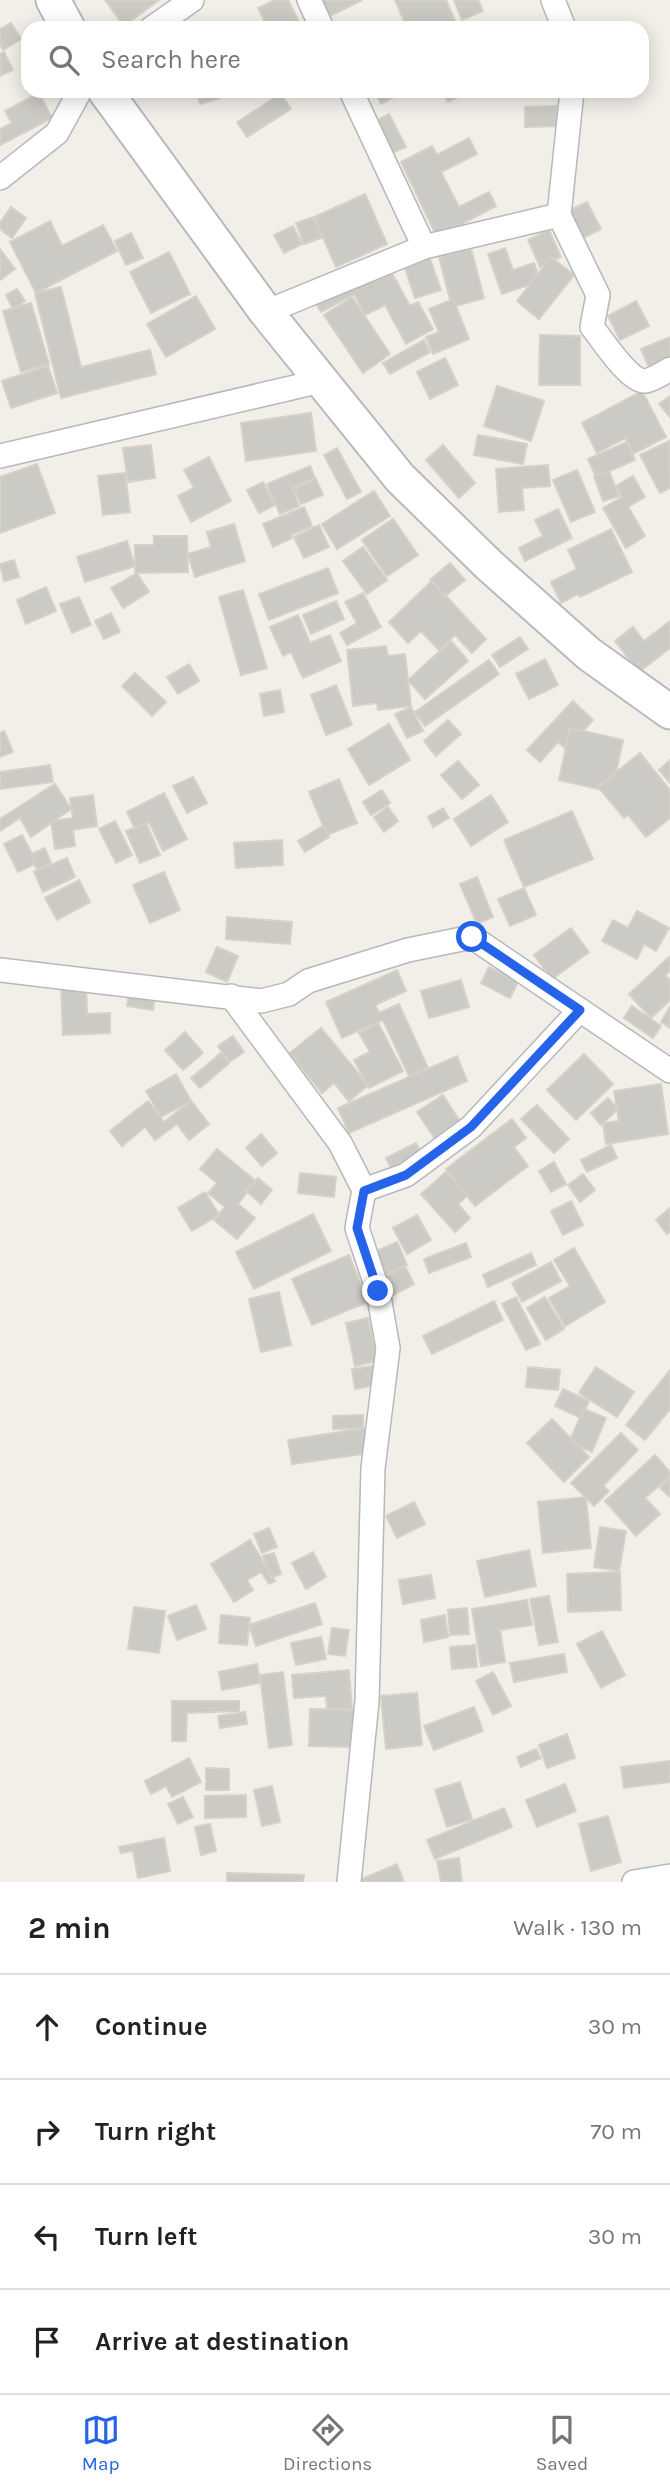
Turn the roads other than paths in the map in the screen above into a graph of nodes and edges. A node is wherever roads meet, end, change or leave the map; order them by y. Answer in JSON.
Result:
{"nodes":[{"id":1,"x":53,"y":0,"type":"edge"},
{"id":2,"x":192,"y":0,"type":"edge"},
{"id":3,"x":309,"y":0,"type":"edge"},
{"id":4,"x":553,"y":0,"type":"edge"},
{"id":5,"x":64,"y":21,"type":"edge"},
{"id":6,"x":162,"y":21,"type":"edge"},
{"id":7,"x":319,"y":21,"type":"edge"},
{"id":8,"x":561,"y":21,"type":"edge"},
{"id":9,"x":76,"y":98,"type":"edge"},
{"id":10,"x":110,"y":98,"type":"edge"},
{"id":11,"x":354,"y":98,"type":"edge"},
{"id":12,"x":571,"y":98,"type":"edge"},
{"id":13,"x":0,"y":178,"type":"edge"},
{"id":14,"x":559,"y":215,"type":"junction"},
{"id":15,"x":424,"y":247,"type":"junction"},
{"id":16,"x":266,"y":312,"type":"junction"},
{"id":17,"x":670,"y":369,"type":"edge"},
{"id":18,"x":321,"y":381,"type":"junction"},
{"id":19,"x":0,"y":456,"type":"edge"},
{"id":20,"x":670,"y":712,"type":"edge"},
{"id":21,"x":0,"y":970,"type":"edge"},
{"id":22,"x":231,"y":996,"type":"junction"},
{"id":23,"x":580,"y":1010,"type":"junction"},
{"id":24,"x":670,"y":1071,"type":"edge"},
{"id":25,"x":364,"y":1191,"type":"junction"},
{"id":26,"x":670,"y":1876,"type":"edge"},
{"id":27,"x":349,"y":1882,"type":"edge"},
{"id":28,"x":634,"y":1882,"type":"edge"}],
"edges":[{"from":1,"to":5,"type":"main road"},
{"from":2,"to":6,"type":"street"},
{"from":3,"to":7,"type":"street"},
{"from":4,"to":8,"type":"street"},
{"from":9,"to":13,"type":"street"},
{"from":10,"to":16,"type":"main road"},
{"from":11,"to":15,"type":"street"},
{"from":12,"to":14,"type":"street"},
{"from":14,"to":15,"type":"street"},
{"from":14,"to":17,"type":"street"},
{"from":15,"to":16,"type":"street"},
{"from":16,"to":18,"type":"main road"},
{"from":18,"to":19,"type":"street"},
{"from":18,"to":20,"type":"main road"},
{"from":21,"to":22,"type":"street"},
{"from":22,"to":23,"type":"street"},
{"from":22,"to":25,"type":"street"},
{"from":23,"to":24,"type":"street"},
{"from":23,"to":25,"type":"street"},
{"from":25,"to":27,"type":"street"},
{"from":26,"to":28,"type":"street"}]}
